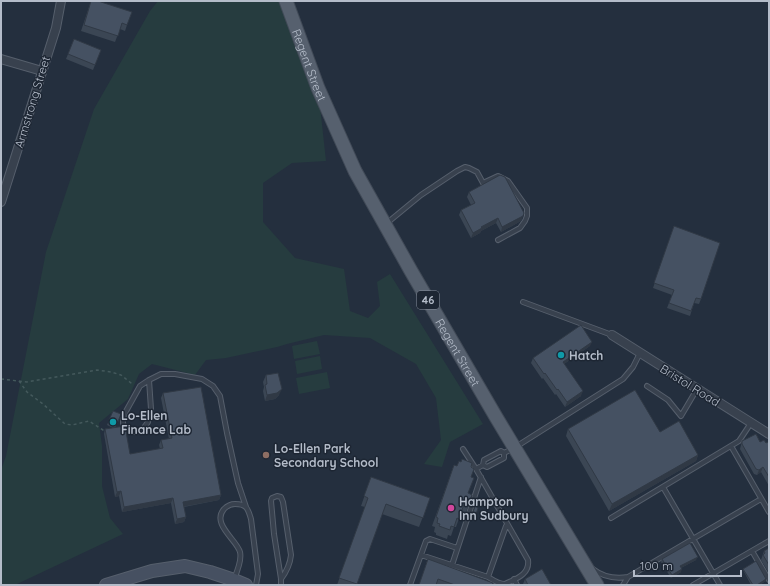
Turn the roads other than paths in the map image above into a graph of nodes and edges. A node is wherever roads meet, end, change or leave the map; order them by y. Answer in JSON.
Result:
{"nodes":[{"id":1,"x":61,"y":1,"type":"edge"},
{"id":2,"x":286,"y":1,"type":"edge"},
{"id":3,"x":1,"y":59,"type":"edge"},
{"id":4,"x":42,"y":71,"type":"junction"},
{"id":5,"x":1,"y":202,"type":"edge"},
{"id":6,"x":385,"y":224,"type":"junction"},
{"id":7,"x":498,"y":240,"type":"dead end"},
{"id":8,"x":522,"y":302,"type":"dead end"},
{"id":9,"x":612,"y":335,"type":"joint"},
{"id":10,"x":640,"y":353,"type":"junction"},
{"id":11,"x":149,"y":380,"type":"junction"},
{"id":12,"x":647,"y":386,"type":"dead end"},
{"id":13,"x":697,"y":389,"type":"junction"},
{"id":14,"x":751,"y":423,"type":"junction"},
{"id":15,"x":769,"y":434,"type":"edge"},
{"id":16,"x":731,"y":446,"type":"junction"},
{"id":17,"x":462,"y":449,"type":"dead end"},
{"id":18,"x":509,"y":450,"type":"junction"},
{"id":19,"x":483,"y":465,"type":"junction"},
{"id":20,"x":476,"y":469,"type":"junction"},
{"id":21,"x":481,"y":477,"type":"junction"},
{"id":22,"x":663,"y":487,"type":"junction"},
{"id":23,"x":761,"y":499,"type":"junction"},
{"id":24,"x":246,"y":507,"type":"junction"},
{"id":25,"x":769,"y":512,"type":"edge"},
{"id":26,"x":612,"y":518,"type":"dead end"},
{"id":27,"x":508,"y":526,"type":"junction"},
{"id":28,"x":693,"y":539,"type":"junction"},
{"id":29,"x":769,"y":541,"type":"edge"},
{"id":30,"x":457,"y":548,"type":"junction"},
{"id":31,"x":752,"y":551,"type":"junction"},
{"id":32,"x":421,"y":555,"type":"junction"},
{"id":33,"x":584,"y":563,"type":"junction"},
{"id":34,"x":452,"y":565,"type":"junction"},
{"id":35,"x":713,"y":574,"type":"junction"},
{"id":36,"x":488,"y":577,"type":"junction"},
{"id":37,"x":628,"y":577,"type":"junction"},
{"id":38,"x":281,"y":579,"type":"junction"},
{"id":39,"x":514,"y":579,"type":"junction"},
{"id":40,"x":234,"y":580,"type":"junction"},
{"id":41,"x":769,"y":580,"type":"edge"},
{"id":42,"x":494,"y":583,"type":"edge"},
{"id":43,"x":106,"y":585,"type":"edge"},
{"id":44,"x":246,"y":585,"type":"edge"},
{"id":45,"x":256,"y":585,"type":"edge"},
{"id":46,"x":281,"y":585,"type":"edge"},
{"id":47,"x":410,"y":585,"type":"edge"},
{"id":48,"x":505,"y":585,"type":"edge"},
{"id":49,"x":517,"y":585,"type":"edge"},
{"id":50,"x":597,"y":585,"type":"edge"},
{"id":51,"x":623,"y":585,"type":"edge"},
{"id":52,"x":694,"y":585,"type":"edge"},
{"id":53,"x":720,"y":585,"type":"edge"}],
"edges":[{"from":1,"to":4,"type":"street","name":"Armstrong Street"},
{"from":2,"to":6,"type":"main road","name":"Regent Street","number":"46"},
{"from":3,"to":4,"type":"street"},
{"from":4,"to":5,"type":"street","name":"Armstrong Street"},
{"from":6,"to":7,"type":"lane"},
{"from":6,"to":18,"type":"main road","name":"Regent Street","number":"46"},
{"from":8,"to":9,"type":"lane"},
{"from":9,"to":10,"type":"street","name":"Bristol Road"},
{"from":10,"to":13,"type":"street","name":"Bristol Road"},
{"from":10,"to":18,"type":"lane"},
{"from":11,"to":11,"type":"lane"},
{"from":11,"to":24,"type":"lane"},
{"from":12,"to":13,"type":"lane"},
{"from":13,"to":14,"type":"street","name":"Bristol Road"},
{"from":14,"to":15,"type":"street","name":"Bristol Road"},
{"from":14,"to":16,"type":"lane"},
{"from":16,"to":22,"type":"lane"},
{"from":16,"to":23,"type":"lane"},
{"from":17,"to":20,"type":"lane"},
{"from":18,"to":19,"type":"lane"},
{"from":18,"to":19,"type":"lane"},
{"from":18,"to":33,"type":"main road","name":"Regent Street","number":"46"},
{"from":19,"to":20,"type":"lane"},
{"from":20,"to":21,"type":"lane"},
{"from":21,"to":27,"type":"lane"},
{"from":21,"to":30,"type":"lane"},
{"from":22,"to":26,"type":"lane"},
{"from":22,"to":28,"type":"lane"},
{"from":23,"to":25,"type":"lane"},
{"from":23,"to":28,"type":"lane"},
{"from":24,"to":40,"type":"lane"},
{"from":24,"to":45,"type":"lane"},
{"from":27,"to":36,"type":"lane"},
{"from":27,"to":39,"type":"lane"},
{"from":28,"to":35,"type":"lane"},
{"from":28,"to":37,"type":"lane"},
{"from":29,"to":31,"type":"lane"},
{"from":30,"to":32,"type":"lane"},
{"from":30,"to":34,"type":"lane"},
{"from":31,"to":35,"type":"lane"},
{"from":31,"to":41,"type":"lane"},
{"from":32,"to":34,"type":"lane"},
{"from":32,"to":47,"type":"lane"},
{"from":33,"to":37,"type":"lane"},
{"from":33,"to":50,"type":"main road","name":"Regent Street","number":"46"},
{"from":34,"to":36,"type":"lane"},
{"from":35,"to":52,"type":"lane"},
{"from":35,"to":53,"type":"lane"},
{"from":36,"to":42,"type":"lane"},
{"from":37,"to":51,"type":"lane"},
{"from":38,"to":38,"type":"lane"},
{"from":38,"to":46,"type":"lane"},
{"from":39,"to":48,"type":"lane"},
{"from":39,"to":49,"type":"lane"},
{"from":40,"to":43,"type":"street"},
{"from":40,"to":44,"type":"street"},
{"from":42,"to":48,"type":"lane"}]}
